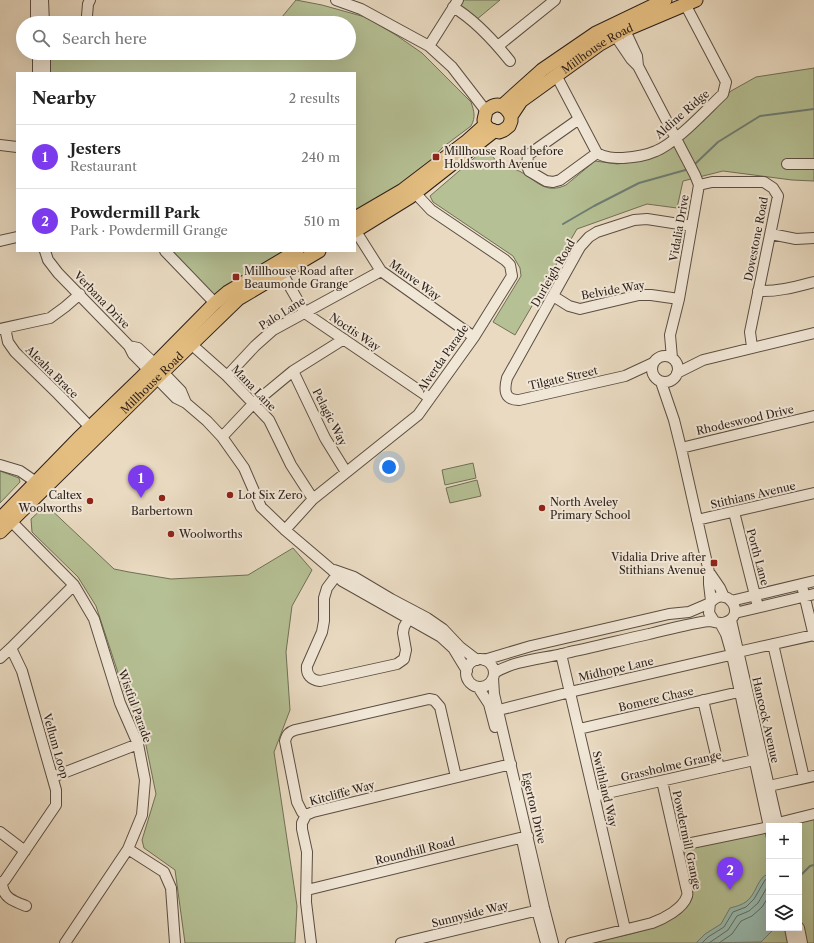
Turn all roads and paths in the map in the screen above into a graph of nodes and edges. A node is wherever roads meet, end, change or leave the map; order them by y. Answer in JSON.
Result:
{"nodes":[{"id":1,"x":36,"y":0,"type":"edge"},
{"id":2,"x":42,"y":0,"type":"edge"},
{"id":3,"x":90,"y":0,"type":"edge"},
{"id":4,"x":336,"y":0,"type":"edge"},
{"id":5,"x":555,"y":0,"type":"edge"},
{"id":6,"x":665,"y":0,"type":"edge"},
{"id":7,"x":690,"y":2,"type":"edge"},
{"id":8,"x":455,"y":4,"type":"edge"},
{"id":9,"x":36,"y":16,"type":"edge"},
{"id":10,"x":43,"y":16,"type":"edge"},
{"id":11,"x":88,"y":16,"type":"dead end"},
{"id":12,"x":617,"y":28,"type":"junction"},
{"id":13,"x":429,"y":46,"type":"junction"},
{"id":14,"x":498,"y":46,"type":"junction"},
{"id":15,"x":38,"y":60,"type":"edge"},
{"id":16,"x":45,"y":60,"type":"edge"},
{"id":17,"x":510,"y":61,"type":"dead end"},
{"id":18,"x":38,"y":72,"type":"edge"},
{"id":19,"x":45,"y":72,"type":"edge"},
{"id":20,"x":556,"y":75,"type":"junction"},
{"id":21,"x":494,"y":107,"type":"junction"},
{"id":22,"x":511,"y":116,"type":"junction"},
{"id":23,"x":579,"y":119,"type":"junction"},
{"id":24,"x":489,"y":128,"type":"junction"},
{"id":25,"x":676,"y":138,"type":"junction"},
{"id":26,"x":0,"y":145,"type":"edge"},
{"id":27,"x":16,"y":147,"type":"edge"},
{"id":28,"x":597,"y":153,"type":"junction"},
{"id":29,"x":787,"y":164,"type":"dead end"},
{"id":30,"x":814,"y":164,"type":"edge"},
{"id":31,"x":697,"y":180,"type":"junction"},
{"id":32,"x":415,"y":193,"type":"junction"},
{"id":33,"x":356,"y":217,"type":"edge"},
{"id":34,"x":692,"y":226,"type":"junction"},
{"id":35,"x":356,"y":229,"type":"edge"},
{"id":36,"x":356,"y":232,"type":"edge"},
{"id":37,"x":771,"y":234,"type":"junction"},
{"id":38,"x":16,"y":237,"type":"edge"},
{"id":39,"x":814,"y":238,"type":"edge"},
{"id":40,"x":0,"y":241,"type":"edge"},
{"id":41,"x":45,"y":252,"type":"edge"},
{"id":42,"x":166,"y":252,"type":"edge"},
{"id":43,"x":295,"y":252,"type":"edge"},
{"id":44,"x":317,"y":252,"type":"edge"},
{"id":45,"x":381,"y":271,"type":"junction"},
{"id":46,"x":282,"y":273,"type":"junction"},
{"id":47,"x":814,"y":282,"type":"edge"},
{"id":48,"x":758,"y":291,"type":"junction"},
{"id":49,"x":80,"y":294,"type":"junction"},
{"id":50,"x":553,"y":296,"type":"junction"},
{"id":51,"x":679,"y":299,"type":"junction"},
{"id":52,"x":215,"y":304,"type":"junction"},
{"id":53,"x":305,"y":313,"type":"junction"},
{"id":54,"x":3,"y":329,"type":"edge"},
{"id":55,"x":814,"y":333,"type":"edge"},
{"id":56,"x":670,"y":335,"type":"junction"},
{"id":57,"x":474,"y":337,"type":"junction"},
{"id":58,"x":344,"y":339,"type":"junction"},
{"id":59,"x":191,"y":344,"type":"junction"},
{"id":60,"x":752,"y":348,"type":"junction"},
{"id":61,"x":673,"y":360,"type":"junction"},
{"id":62,"x":703,"y":360,"type":"junction"},
{"id":63,"x":655,"y":361,"type":"junction"},
{"id":64,"x":156,"y":371,"type":"junction"},
{"id":65,"x":294,"y":371,"type":"junction"},
{"id":66,"x":676,"y":375,"type":"junction"},
{"id":67,"x":227,"y":376,"type":"junction"},
{"id":68,"x":625,"y":376,"type":"junction"},
{"id":69,"x":658,"y":380,"type":"junction"},
{"id":70,"x":507,"y":396,"type":"joint"},
{"id":71,"x":430,"y":398,"type":"junction"},
{"id":72,"x":253,"y":404,"type":"junction"},
{"id":73,"x":671,"y":413,"type":"junction"},
{"id":74,"x":814,"y":416,"type":"edge"},
{"id":75,"x":90,"y":427,"type":"junction"},
{"id":76,"x":222,"y":437,"type":"junction"},
{"id":77,"x":681,"y":448,"type":"junction"},
{"id":78,"x":0,"y":465,"type":"edge"},
{"id":79,"x":346,"y":472,"type":"junction"},
{"id":80,"x":36,"y":482,"type":"junction"},
{"id":81,"x":814,"y":493,"type":"edge"},
{"id":82,"x":313,"y":500,"type":"junction"},
{"id":83,"x":734,"y":512,"type":"junction"},
{"id":84,"x":5,"y":518,"type":"edge"},
{"id":85,"x":697,"y":520,"type":"junction"},
{"id":86,"x":285,"y":530,"type":"junction"},
{"id":87,"x":0,"y":532,"type":"edge"},
{"id":88,"x":336,"y":572,"type":"junction"},
{"id":89,"x":709,"y":572,"type":"junction"},
{"id":90,"x":814,"y":581,"type":"edge"},
{"id":91,"x":802,"y":584,"type":"junction"},
{"id":92,"x":74,"y":585,"type":"junction"},
{"id":93,"x":756,"y":595,"type":"junction"},
{"id":94,"x":809,"y":595,"type":"edge"},
{"id":95,"x":728,"y":599,"type":"junction"},
{"id":96,"x":711,"y":602,"type":"junction"},
{"id":97,"x":758,"y":607,"type":"junction"},
{"id":98,"x":411,"y":615,"type":"junction"},
{"id":99,"x":733,"y":616,"type":"junction"},
{"id":100,"x":717,"y":622,"type":"junction"},
{"id":101,"x":814,"y":636,"type":"edge"},
{"id":102,"x":773,"y":644,"type":"junction"},
{"id":103,"x":11,"y":648,"type":"junction"},
{"id":104,"x":561,"y":654,"type":"junction"},
{"id":105,"x":736,"y":654,"type":"junction"},
{"id":106,"x":0,"y":658,"type":"edge"},
{"id":107,"x":481,"y":660,"type":"junction"},
{"id":108,"x":467,"y":671,"type":"junction"},
{"id":109,"x":494,"y":675,"type":"junction"},
{"id":110,"x":478,"y":687,"type":"junction"},
{"id":111,"x":570,"y":692,"type":"junction"},
{"id":112,"x":739,"y":692,"type":"junction"},
{"id":113,"x":703,"y":700,"type":"junction"},
{"id":114,"x":498,"y":710,"type":"junction"},
{"id":115,"x":579,"y":729,"type":"junction"},
{"id":116,"x":138,"y":744,"type":"junction"},
{"id":117,"x":754,"y":760,"type":"junction"},
{"id":118,"x":508,"y":764,"type":"junction"},
{"id":119,"x":719,"y":768,"type":"junction"},
{"id":120,"x":53,"y":777,"type":"junction"},
{"id":121,"x":456,"y":777,"type":"junction"},
{"id":122,"x":809,"y":777,"type":"edge"},
{"id":123,"x":662,"y":781,"type":"junction"},
{"id":124,"x":769,"y":786,"type":"junction"},
{"id":125,"x":594,"y":796,"type":"junction"},
{"id":126,"x":814,"y":814,"type":"edge"},
{"id":127,"x":306,"y":815,"type":"junction"},
{"id":128,"x":774,"y":823,"type":"edge"},
{"id":129,"x":775,"y":823,"type":"edge"},
{"id":130,"x":782,"y":823,"type":"edge"},
{"id":131,"x":766,"y":827,"type":"edge"},
{"id":132,"x":0,"y":832,"type":"edge"},
{"id":133,"x":525,"y":837,"type":"junction"},
{"id":134,"x":677,"y":846,"type":"junction"},
{"id":135,"x":128,"y":849,"type":"junction"},
{"id":136,"x":25,"y":851,"type":"junction"},
{"id":137,"x":1,"y":883,"type":"edge"},
{"id":138,"x":307,"y":890,"type":"junction"},
{"id":139,"x":26,"y":906,"type":"dead end"},
{"id":140,"x":540,"y":909,"type":"junction"},
{"id":141,"x":625,"y":929,"type":"junction"},
{"id":142,"x":791,"y":931,"type":"edge"},
{"id":143,"x":800,"y":931,"type":"edge"},
{"id":144,"x":65,"y":943,"type":"edge"},
{"id":145,"x":175,"y":943,"type":"edge"},
{"id":146,"x":311,"y":943,"type":"edge"},
{"id":147,"x":401,"y":943,"type":"edge"},
{"id":148,"x":546,"y":943,"type":"edge"},
{"id":149,"x":553,"y":943,"type":"edge"},
{"id":150,"x":571,"y":943,"type":"edge"},
{"id":151,"x":793,"y":943,"type":"edge"},
{"id":152,"x":802,"y":943,"type":"edge"}],
"edges":[{"from":1,"to":9,"type":"street"},
{"from":2,"to":10,"type":"street"},
{"from":3,"to":11,"type":"street"},
{"from":4,"to":13,"type":"street"},
{"from":5,"to":14,"type":"street"},
{"from":6,"to":12,"type":"main road","name":"Millhouse Road"},
{"from":7,"to":12,"type":"main road","name":"Millhouse Road"},
{"from":7,"to":25,"type":"street","name":"Aldine Ridge"},
{"from":8,"to":13,"type":"street"},
{"from":8,"to":14,"type":"street"},
{"from":12,"to":20,"type":"main road","name":"Millhouse Road"},
{"from":12,"to":21,"type":"main road","name":"Millhouse Road"},
{"from":12,"to":25,"type":"street"},
{"from":13,"to":21,"type":"street"},
{"from":14,"to":17,"type":"street"},
{"from":15,"to":18,"type":"street"},
{"from":16,"to":19,"type":"street"},
{"from":20,"to":22,"type":"main road","name":"Millhouse Road"},
{"from":20,"to":23,"type":"street"},
{"from":21,"to":22,"type":"main road"},
{"from":21,"to":24,"type":"main road"},
{"from":22,"to":24,"type":"main road","name":"Millhouse Road"},
{"from":23,"to":28,"type":"street"},
{"from":23,"to":28,"type":"street"},
{"from":24,"to":32,"type":"main road","name":"Millhouse Road"},
{"from":24,"to":33,"type":"main road","name":"Millhouse Road"},
{"from":25,"to":28,"type":"street","name":"Aldine Ridge"},
{"from":25,"to":31,"type":"street"},
{"from":26,"to":27,"type":"street"},
{"from":29,"to":30,"type":"street"},
{"from":31,"to":34,"type":"street","name":"Vidalia Drive"},
{"from":31,"to":37,"type":"street","name":"Dovestone Road"},
{"from":32,"to":35,"type":"main road","name":"Millhouse Road"},
{"from":32,"to":57,"type":"street","name":"Alverda Parade"},
{"from":34,"to":50,"type":"street","name":"Durleigh Road"},
{"from":34,"to":51,"type":"street","name":"Vidalia Drive"},
{"from":36,"to":45,"type":"street","name":"Mauve Way"},
{"from":37,"to":39,"type":"street"},
{"from":37,"to":48,"type":"street","name":"Dovestone Road"},
{"from":38,"to":40,"type":"street"},
{"from":41,"to":49,"type":"street","name":"Verbana Drive"},
{"from":42,"to":52,"type":"street"},
{"from":43,"to":52,"type":"main road","name":"Millhouse Road"},
{"from":44,"to":46,"type":"main road","name":"Millhouse Road"},
{"from":45,"to":53,"type":"street","name":"Palo Lane"},
{"from":45,"to":57,"type":"street","name":"Mauve Way"},
{"from":46,"to":53,"type":"street","name":"Noctis Way"},
{"from":46,"to":59,"type":"main road","name":"Millhouse Road"},
{"from":47,"to":48,"type":"street"},
{"from":48,"to":60,"type":"street","name":"Dovestone Road"},
{"from":49,"to":54,"type":"street"},
{"from":49,"to":64,"type":"street","name":"Verbana Drive"},
{"from":50,"to":51,"type":"street","name":"Belvide Way"},
{"from":50,"to":70,"type":"street","name":"Durleigh Road"},
{"from":51,"to":56,"type":"street","name":"Vidalia Drive"},
{"from":52,"to":64,"type":"main road","name":"Millhouse Road"},
{"from":53,"to":58,"type":"street","name":"Noctis Way"},
{"from":53,"to":67,"type":"street","name":"Palo Lane"},
{"from":54,"to":75,"type":"street","name":"Aleaha Brace"},
{"from":55,"to":60,"type":"street"},
{"from":56,"to":61,"type":"street","name":"Vidalia Drive"},
{"from":56,"to":63,"type":"street","name":"Vidalia Drive"},
{"from":57,"to":71,"type":"street","name":"Alverda Parade"},
{"from":58,"to":65,"type":"street"},
{"from":58,"to":71,"type":"street","name":"Noctis Way"},
{"from":59,"to":64,"type":"main road","name":"Millhouse Road"},
{"from":59,"to":67,"type":"street","name":"Mana Lane"},
{"from":60,"to":62,"type":"street"},
{"from":61,"to":62,"type":"street"},
{"from":61,"to":63,"type":"street"},
{"from":61,"to":66,"type":"street"},
{"from":62,"to":66,"type":"street"},
{"from":63,"to":68,"type":"street","name":"Tilgate Street"},
{"from":63,"to":69,"type":"street"},
{"from":64,"to":75,"type":"main road","name":"Millhouse Road"},
{"from":64,"to":76,"type":"street","name":"Egerton Drive"},
{"from":64,"to":84,"type":"main road","name":"Millhouse Road"},
{"from":65,"to":72,"type":"street"},
{"from":65,"to":79,"type":"street","name":"Pelagic Way"},
{"from":66,"to":69,"type":"street"},
{"from":66,"to":73,"type":"street"},
{"from":67,"to":72,"type":"street","name":"Mana Lane"},
{"from":68,"to":69,"type":"street","name":"Tilgate Street"},
{"from":68,"to":70,"type":"street","name":"Tilgate Street"},
{"from":69,"to":73,"type":"street"},
{"from":71,"to":79,"type":"street","name":"Alverda Parade"},
{"from":72,"to":76,"type":"street"},
{"from":72,"to":82,"type":"street","name":"Mana Lane"},
{"from":73,"to":77,"type":"street"},
{"from":74,"to":77,"type":"street","name":"Rhodeswood Drive"},
{"from":75,"to":80,"type":"main road","name":"Millhouse Road"},
{"from":76,"to":86,"type":"street","name":"Egerton Drive"},
{"from":77,"to":85,"type":"street"},
{"from":78,"to":80,"type":"street"},
{"from":79,"to":82,"type":"street","name":"Alverda Parade"},
{"from":80,"to":84,"type":"main road","name":"Millhouse Road"},
{"from":81,"to":83,"type":"street","name":"Stithians Avenue"},
{"from":82,"to":86,"type":"street","name":"Alverda Parade"},
{"from":83,"to":85,"type":"street","name":"Stithians Avenue"},
{"from":83,"to":93,"type":"street","name":"Porth Lane"},
{"from":84,"to":87,"type":"main road","name":"Millhouse Road"},
{"from":84,"to":92,"type":"street","name":"Wistful Parade"},
{"from":85,"to":89,"type":"street"},
{"from":86,"to":88,"type":"street","name":"Egerton Drive"},
{"from":88,"to":98,"type":"street","name":"Egerton Drive"},
{"from":88,"to":98,"type":"street"},
{"from":89,"to":95,"type":"street"},
{"from":89,"to":96,"type":"street"},
{"from":90,"to":91,"type":"street"},
{"from":91,"to":93,"type":"street"},
{"from":91,"to":94,"type":"street"},
{"from":92,"to":103,"type":"street"},
{"from":92,"to":116,"type":"street","name":"Wistful Parade"},
{"from":93,"to":95,"type":"street"},
{"from":93,"to":97,"type":"street","name":"Porth Lane"},
{"from":94,"to":97,"type":"street"},
{"from":94,"to":101,"type":"street"},
{"from":95,"to":96,"type":"street"},
{"from":95,"to":99,"type":"street"},
{"from":96,"to":100,"type":"street"},
{"from":96,"to":107,"type":"street"},
{"from":97,"to":99,"type":"street"},
{"from":98,"to":107,"type":"street","name":"Egerton Drive"},
{"from":98,"to":108,"type":"street","name":"Egerton Drive"},
{"from":99,"to":100,"type":"street"},
{"from":99,"to":105,"type":"street","name":"Hancock Avenue"},
{"from":100,"to":104,"type":"street"},
{"from":100,"to":105,"type":"street","name":"Hancock Avenue"},
{"from":101,"to":102,"type":"street","name":"Midhope Lane"},
{"from":102,"to":105,"type":"street","name":"Midhope Lane"},
{"from":102,"to":122,"type":"street"},
{"from":103,"to":106,"type":"street"},
{"from":103,"to":120,"type":"street","name":"Vellum Loop"},
{"from":104,"to":109,"type":"street"},
{"from":104,"to":111,"type":"street","name":"Swithland Way"},
{"from":105,"to":111,"type":"street","name":"Midhope Lane"},
{"from":105,"to":112,"type":"street","name":"Hancock Avenue"},
{"from":105,"to":124,"type":"street","name":"Hancock Avenue"},
{"from":107,"to":108,"type":"street"},
{"from":107,"to":109,"type":"street","name":"Egerton Drive"},
{"from":108,"to":110,"type":"street","name":"Egerton Drive"},
{"from":109,"to":110,"type":"street"},
{"from":109,"to":114,"type":"street","name":"Egerton Drive"},
{"from":110,"to":118,"type":"street","name":"Egerton Drive"},
{"from":111,"to":114,"type":"street","name":"Midhope Lane"},
{"from":111,"to":115,"type":"street","name":"Swithland Way"},
{"from":112,"to":113,"type":"street","name":"Bomere Chase"},
{"from":112,"to":117,"type":"street","name":"Hancock Avenue"},
{"from":113,"to":115,"type":"street","name":"Bomere Chase"},
{"from":113,"to":119,"type":"street"},
{"from":114,"to":118,"type":"street","name":"Egerton Drive"},
{"from":115,"to":125,"type":"street","name":"Swithland Way"},
{"from":116,"to":120,"type":"street"},
{"from":116,"to":135,"type":"street","name":"Wistful Parade"},
{"from":117,"to":119,"type":"street","name":"Grassholme Grange"},
{"from":117,"to":128,"type":"street","name":"Hancock Avenue"},
{"from":118,"to":121,"type":"street","name":"Kitcliffe Way"},
{"from":118,"to":133,"type":"street","name":"Egerton Drive"},
{"from":119,"to":123,"type":"street","name":"Grassholme Grange"},
{"from":120,"to":136,"type":"street","name":"Vellum Loop"},
{"from":121,"to":127,"type":"street","name":"Kitcliffe Way"},
{"from":121,"to":127,"type":"street"},
{"from":122,"to":124,"type":"street"},
{"from":123,"to":125,"type":"street","name":"Grassholme Grange"},
{"from":123,"to":134,"type":"street","name":"Powdermill Grange"},
{"from":124,"to":129,"type":"street","name":"Hancock Avenue"},
{"from":125,"to":141,"type":"street","name":"Swithland Way"},
{"from":126,"to":130,"type":"street"},
{"from":127,"to":138,"type":"street","name":"Kitcliffe Way"},
{"from":131,"to":134,"type":"street"},
{"from":132,"to":136,"type":"street"},
{"from":133,"to":138,"type":"street","name":"Roundhill Road"},
{"from":133,"to":140,"type":"street","name":"Egerton Drive"},
{"from":134,"to":141,"type":"street","name":"Powdermill Grange"},
{"from":135,"to":144,"type":"street","name":"Wistful Parade"},
{"from":135,"to":145,"type":"street"},
{"from":136,"to":137,"type":"street","name":"Vellum Loop"},
{"from":137,"to":139,"type":"street"},
{"from":138,"to":146,"type":"street","name":"Kitcliffe Way"},
{"from":140,"to":147,"type":"street","name":"Sunnyside Way"},
{"from":140,"to":148,"type":"street","name":"Egerton Drive"},
{"from":140,"to":149,"type":"street","name":"Egerton Drive"},
{"from":141,"to":150,"type":"street","name":"Powdermill Grange"},
{"from":142,"to":151,"type":"street"},
{"from":143,"to":152,"type":"street"}]}
